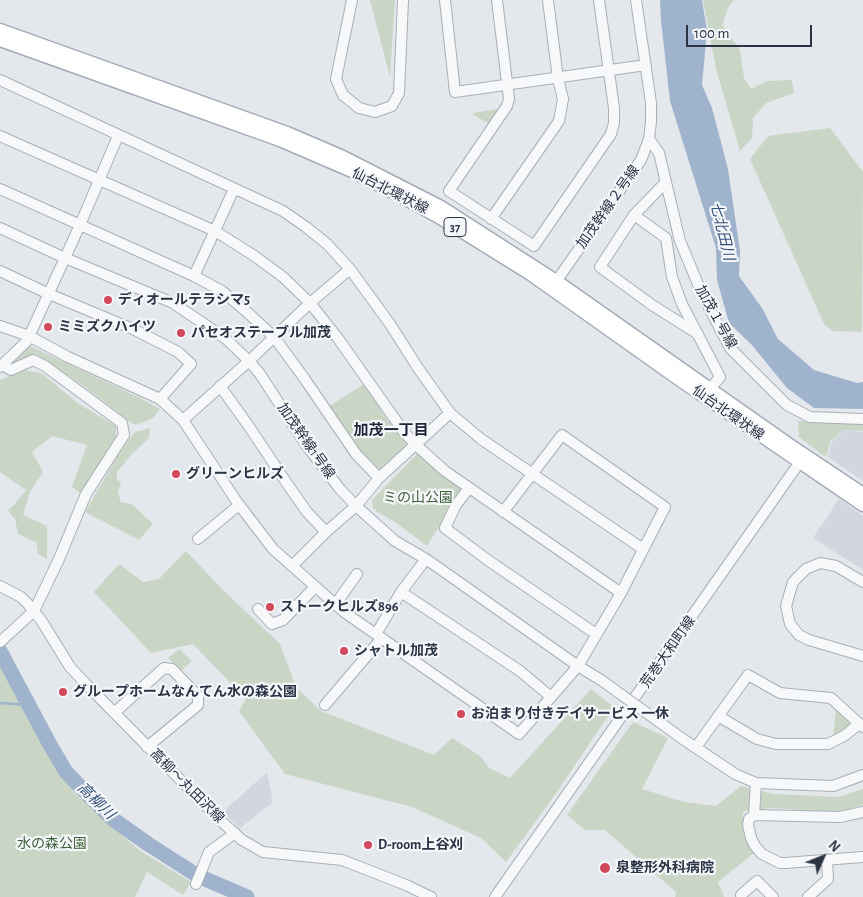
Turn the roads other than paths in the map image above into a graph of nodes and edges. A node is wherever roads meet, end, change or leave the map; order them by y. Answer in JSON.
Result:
{"nodes":[{"id":1,"x":352,"y":0,"type":"edge"},
{"id":2,"x":403,"y":0,"type":"edge"},
{"id":3,"x":445,"y":0,"type":"edge"},
{"id":4,"x":497,"y":0,"type":"edge"},
{"id":5,"x":548,"y":0,"type":"edge"},
{"id":6,"x":599,"y":0,"type":"edge"},
{"id":7,"x":636,"y":0,"type":"edge"},
{"id":8,"x":0,"y":30,"type":"edge"},
{"id":9,"x":0,"y":40,"type":"edge"},
{"id":10,"x":646,"y":65,"type":"junction"},
{"id":11,"x":608,"y":72,"type":"junction"},
{"id":12,"x":558,"y":79,"type":"junction"},
{"id":13,"x":0,"y":80,"type":"edge"},
{"id":14,"x":507,"y":85,"type":"junction"},
{"id":15,"x":0,"y":136,"type":"edge"},
{"id":16,"x":118,"y":136,"type":"junction"},
{"id":17,"x":649,"y":139,"type":"junction"},
{"id":18,"x":99,"y":179,"type":"junction"},
{"id":19,"x":666,"y":182,"type":"junction"},
{"id":20,"x":0,"y":189,"type":"edge"},
{"id":21,"x":234,"y":189,"type":"junction"},
{"id":22,"x":634,"y":215,"type":"junction"},
{"id":23,"x":491,"y":218,"type":"junction"},
{"id":24,"x":80,"y":225,"type":"junction"},
{"id":25,"x":0,"y":228,"type":"edge"},
{"id":26,"x":215,"y":231,"type":"junction"},
{"id":27,"x":65,"y":258,"type":"junction"},
{"id":28,"x":350,"y":269,"type":"junction"},
{"id":29,"x":0,"y":270,"type":"edge"},
{"id":30,"x":194,"y":276,"type":"junction"},
{"id":31,"x":554,"y":285,"type":"junction"},
{"id":32,"x":49,"y":294,"type":"junction"},
{"id":33,"x":310,"y":304,"type":"junction"},
{"id":34,"x":0,"y":326,"type":"edge"},
{"id":35,"x":698,"y":334,"type":"junction"},
{"id":36,"x":28,"y":336,"type":"junction"},
{"id":37,"x":274,"y":338,"type":"junction"},
{"id":38,"x":250,"y":361,"type":"junction"},
{"id":39,"x":1,"y":366,"type":"edge"},
{"id":40,"x":220,"y":386,"type":"junction"},
{"id":41,"x":710,"y":389,"type":"junction"},
{"id":42,"x":160,"y":400,"type":"junction"},
{"id":43,"x":450,"y":413,"type":"junction"},
{"id":44,"x":863,"y":419,"type":"edge"},
{"id":45,"x":183,"y":420,"type":"junction"},
{"id":46,"x":416,"y":445,"type":"junction"},
{"id":47,"x":803,"y":459,"type":"junction"},
{"id":48,"x":533,"y":474,"type":"junction"},
{"id":49,"x":378,"y":478,"type":"junction"},
{"id":50,"x":468,"y":488,"type":"junction"},
{"id":51,"x":863,"y":494,"type":"edge"},
{"id":52,"x":240,"y":504,"type":"junction"},
{"id":53,"x":863,"y":505,"type":"edge"},
{"id":54,"x":356,"y":506,"type":"junction"},
{"id":55,"x":503,"y":512,"type":"junction"},
{"id":56,"x":326,"y":532,"type":"junction"},
{"id":57,"x":198,"y":540,"type":"dead end"},
{"id":58,"x":643,"y":549,"type":"junction"},
{"id":59,"x":426,"y":559,"type":"junction"},
{"id":60,"x":292,"y":566,"type":"junction"},
{"id":61,"x":357,"y":574,"type":"dead end"},
{"id":62,"x":863,"y":582,"type":"edge"},
{"id":63,"x":0,"y":586,"type":"edge"},
{"id":64,"x":315,"y":588,"type":"junction"},
{"id":65,"x":401,"y":592,"type":"junction"},
{"id":66,"x":621,"y":593,"type":"junction"},
{"id":67,"x":335,"y":604,"type":"junction"},
{"id":68,"x":258,"y":609,"type":"dead end"},
{"id":69,"x":34,"y":611,"type":"junction"},
{"id":70,"x":596,"y":634,"type":"junction"},
{"id":71,"x":379,"y":636,"type":"junction"},
{"id":72,"x":0,"y":642,"type":"edge"},
{"id":73,"x":863,"y":656,"type":"edge"},
{"id":74,"x":578,"y":666,"type":"junction"},
{"id":75,"x":551,"y":697,"type":"junction"},
{"id":76,"x":325,"y":705,"type":"dead end"},
{"id":77,"x":114,"y":713,"type":"junction"},
{"id":78,"x":718,"y":716,"type":"junction"},
{"id":79,"x":861,"y":725,"type":"edge"},
{"id":80,"x":147,"y":747,"type":"junction"},
{"id":81,"x":696,"y":747,"type":"junction"},
{"id":82,"x":863,"y":775,"type":"edge"},
{"id":83,"x":756,"y":782,"type":"junction"},
{"id":84,"x":863,"y":812,"type":"edge"},
{"id":85,"x":754,"y":815,"type":"junction"},
{"id":86,"x":235,"y":833,"type":"junction"},
{"id":87,"x":863,"y":857,"type":"edge"},
{"id":88,"x":827,"y":860,"type":"junction"},
{"id":89,"x":196,"y":884,"type":"dead end"},
{"id":90,"x":741,"y":894,"type":"dead end"},
{"id":91,"x":432,"y":897,"type":"edge"},
{"id":92,"x":495,"y":897,"type":"edge"},
{"id":93,"x":773,"y":897,"type":"edge"},
{"id":94,"x":808,"y":897,"type":"edge"}],
"edges":[{"from":1,"to":2,"type":"street"},
{"from":3,"to":14,"type":"street"},
{"from":4,"to":14,"type":"street"},
{"from":5,"to":12,"type":"street"},
{"from":6,"to":11,"type":"street"},
{"from":7,"to":10,"type":"street","name":"加茂幹線２号線"},
{"from":8,"to":31,"type":"main road","name":"仙台北環状線","number":"37"},
{"from":9,"to":31,"type":"main road","name":"仙台北環状線","number":"37"},
{"from":10,"to":11,"type":"street"},
{"from":10,"to":17,"type":"street","name":"加茂幹線２号線"},
{"from":11,"to":12,"type":"street"},
{"from":11,"to":23,"type":"street"},
{"from":12,"to":14,"type":"street"},
{"from":12,"to":23,"type":"street"},
{"from":13,"to":16,"type":"street"},
{"from":14,"to":23,"type":"street"},
{"from":15,"to":18,"type":"street"},
{"from":16,"to":18,"type":"street"},
{"from":16,"to":21,"type":"street"},
{"from":17,"to":19,"type":"street","name":"加茂１号線"},
{"from":17,"to":31,"type":"street","name":"加茂幹線２号線"},
{"from":18,"to":24,"type":"street"},
{"from":18,"to":26,"type":"street"},
{"from":19,"to":22,"type":"street"},
{"from":19,"to":44,"type":"street","name":"加茂１号線"},
{"from":20,"to":24,"type":"street"},
{"from":21,"to":26,"type":"street"},
{"from":21,"to":28,"type":"street"},
{"from":22,"to":35,"type":"street"},
{"from":22,"to":35,"type":"street"},
{"from":24,"to":27,"type":"street"},
{"from":24,"to":30,"type":"street"},
{"from":25,"to":27,"type":"street","name":"加茂幹線1号線"},
{"from":26,"to":30,"type":"street"},
{"from":26,"to":33,"type":"street"},
{"from":27,"to":32,"type":"street"},
{"from":27,"to":38,"type":"street","name":"加茂幹線1号線"},
{"from":28,"to":33,"type":"street"},
{"from":28,"to":43,"type":"street"},
{"from":29,"to":32,"type":"street"},
{"from":30,"to":37,"type":"street"},
{"from":31,"to":41,"type":"main road","name":"仙台北環状線","number":"37"},
{"from":31,"to":47,"type":"main road","name":"仙台北環状線","number":"37"},
{"from":32,"to":36,"type":"street"},
{"from":32,"to":42,"type":"street"},
{"from":33,"to":37,"type":"street"},
{"from":33,"to":46,"type":"street"},
{"from":34,"to":36,"type":"street"},
{"from":35,"to":41,"type":"street"},
{"from":36,"to":39,"type":"street"},
{"from":36,"to":42,"type":"street"},
{"from":37,"to":38,"type":"street"},
{"from":37,"to":49,"type":"street"},
{"from":38,"to":40,"type":"street"},
{"from":38,"to":54,"type":"street","name":"加茂幹線1号線"},
{"from":39,"to":69,"type":"street"},
{"from":40,"to":45,"type":"street"},
{"from":40,"to":56,"type":"street"},
{"from":41,"to":47,"type":"main road","name":"仙台北環状線","number":"37"},
{"from":42,"to":45,"type":"street"},
{"from":43,"to":46,"type":"street"},
{"from":43,"to":48,"type":"street"},
{"from":45,"to":52,"type":"street"},
{"from":46,"to":49,"type":"street"},
{"from":46,"to":50,"type":"street"},
{"from":47,"to":51,"type":"main road","name":"仙台北環状線","number":"37"},
{"from":47,"to":53,"type":"main road","name":"仙台北環状線","number":"37"},
{"from":47,"to":92,"type":"street","name":"荒巻大和町線"},
{"from":48,"to":55,"type":"street"},
{"from":48,"to":58,"type":"street"},
{"from":48,"to":58,"type":"street"},
{"from":49,"to":54,"type":"street"},
{"from":50,"to":55,"type":"street"},
{"from":50,"to":70,"type":"street"},
{"from":52,"to":57,"type":"street"},
{"from":52,"to":60,"type":"street"},
{"from":54,"to":56,"type":"street"},
{"from":54,"to":59,"type":"street","name":"加茂幹線1号線"},
{"from":55,"to":66,"type":"street"},
{"from":56,"to":60,"type":"street"},
{"from":58,"to":66,"type":"street"},
{"from":59,"to":65,"type":"street"},
{"from":59,"to":74,"type":"street","name":"加茂幹線1号線"},
{"from":60,"to":64,"type":"street"},
{"from":61,"to":67,"type":"street"},
{"from":62,"to":73,"type":"street"},
{"from":63,"to":69,"type":"street","name":"高柳～丸田沢線"},
{"from":64,"to":67,"type":"street"},
{"from":64,"to":68,"type":"street"},
{"from":65,"to":71,"type":"street"},
{"from":65,"to":75,"type":"street"},
{"from":66,"to":70,"type":"street"},
{"from":67,"to":71,"type":"street"},
{"from":69,"to":72,"type":"street"},
{"from":69,"to":77,"type":"street","name":"高柳～丸田沢線"},
{"from":70,"to":74,"type":"street"},
{"from":71,"to":75,"type":"street"},
{"from":71,"to":76,"type":"street"},
{"from":74,"to":75,"type":"street"},
{"from":74,"to":81,"type":"street","name":"加茂幹線1号線","bridge":true},
{"from":77,"to":80,"type":"street","name":"高柳～丸田沢線"},
{"from":77,"to":80,"type":"street"},
{"from":78,"to":79,"type":"street"},
{"from":78,"to":79,"type":"street"},
{"from":78,"to":81,"type":"street"},
{"from":80,"to":86,"type":"street","name":"高柳～丸田沢線"},
{"from":81,"to":83,"type":"street","name":"加茂幹線1号線"},
{"from":82,"to":83,"type":"street","name":"加茂幹線1号線"},
{"from":83,"to":85,"type":"street"},
{"from":84,"to":85,"type":"street"},
{"from":85,"to":88,"type":"street"},
{"from":86,"to":89,"type":"street"},
{"from":86,"to":91,"type":"street","name":"高柳～丸田沢線"},
{"from":87,"to":88,"type":"street"},
{"from":88,"to":94,"type":"street"},
{"from":90,"to":93,"type":"street"}]}
